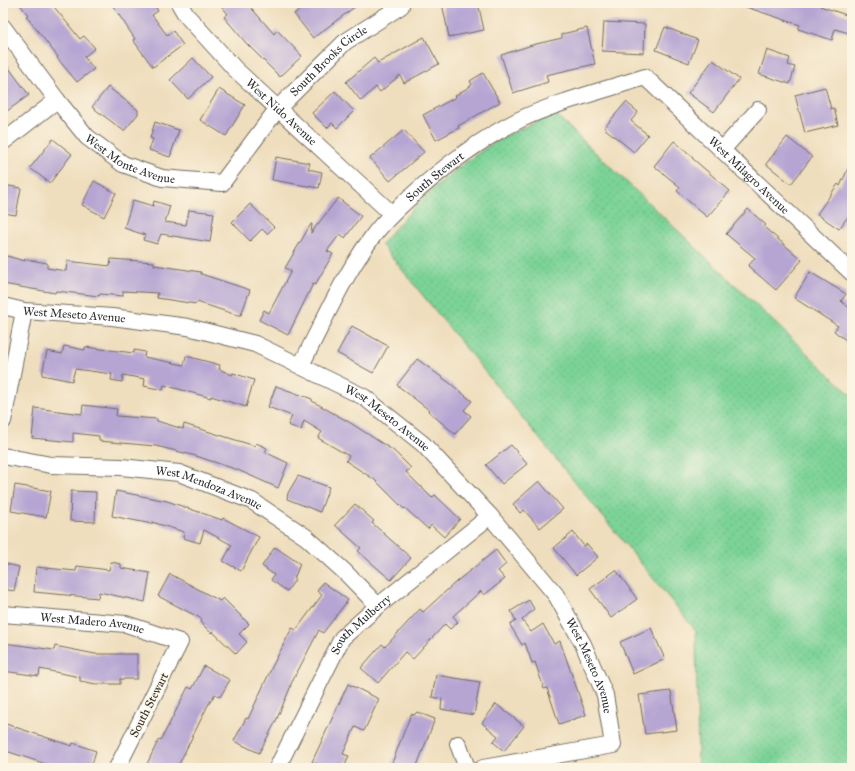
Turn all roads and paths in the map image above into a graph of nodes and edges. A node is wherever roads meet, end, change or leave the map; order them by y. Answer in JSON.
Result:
{"nodes":[{"id":1,"x":179,"y":3,"type":"edge"},
{"id":2,"x":401,"y":6,"type":"dead end"},
{"id":3,"x":3,"y":27,"type":"edge"},
{"id":4,"x":645,"y":77,"type":"joint"},
{"id":5,"x":57,"y":100,"type":"junction"},
{"id":6,"x":278,"y":108,"type":"junction"},
{"id":7,"x":758,"y":110,"type":"dead end"},
{"id":8,"x":3,"y":142,"type":"edge"},
{"id":9,"x":722,"y":150,"type":"junction"},
{"id":10,"x":222,"y":183,"type":"joint"},
{"id":11,"x":392,"y":214,"type":"junction"},
{"id":12,"x":849,"y":265,"type":"edge"},
{"id":13,"x":3,"y":306,"type":"edge"},
{"id":14,"x":24,"y":311,"type":"junction"},
{"id":15,"x":301,"y":365,"type":"junction"},
{"id":16,"x":3,"y":421,"type":"edge"},
{"id":17,"x":3,"y":456,"type":"edge"},
{"id":18,"x":490,"y":516,"type":"junction"},
{"id":19,"x":378,"y":606,"type":"junction"},
{"id":20,"x":3,"y":614,"type":"edge"},
{"id":21,"x":180,"y":642,"type":"joint"},
{"id":22,"x":458,"y":744,"type":"dead end"},
{"id":23,"x":117,"y":768,"type":"edge"},
{"id":24,"x":277,"y":768,"type":"edge"},
{"id":25,"x":466,"y":768,"type":"edge"},
{"id":26,"x":483,"y":768,"type":"edge"}],
"edges":[{"from":1,"to":6,"type":"street","name":"West Nido Avenue"},
{"from":2,"to":6,"type":"street","name":"South Brooks Circle"},
{"from":3,"to":5,"type":"street","name":"West Monte Avenue"},
{"from":4,"to":9,"type":"street","name":"West Milagro Avenue"},
{"from":4,"to":11,"type":"street","name":"South Stewart"},
{"from":5,"to":8,"type":"street"},
{"from":5,"to":10,"type":"street","name":"West Monte Avenue"},
{"from":6,"to":10,"type":"street","name":"South Brooks Circle"},
{"from":6,"to":11,"type":"street","name":"West Nido Avenue"},
{"from":7,"to":9,"type":"street"},
{"from":9,"to":12,"type":"street","name":"West Milagro Avenue"},
{"from":11,"to":15,"type":"street","name":"South Stewart"},
{"from":13,"to":14,"type":"street","name":"West Meseto Avenue"},
{"from":14,"to":15,"type":"street","name":"West Meseto Avenue"},
{"from":14,"to":16,"type":"street"},
{"from":15,"to":18,"type":"street","name":"West Meseto Avenue"},
{"from":17,"to":19,"type":"street","name":"West Mendoza Avenue"},
{"from":18,"to":19,"type":"street","name":"South Mulberry"},
{"from":18,"to":26,"type":"street","name":"West Meseto Avenue"},
{"from":19,"to":24,"type":"street","name":"South Mulberry"},
{"from":20,"to":21,"type":"street","name":"West Madero Avenue"},
{"from":21,"to":23,"type":"street","name":"South Stewart"},
{"from":22,"to":25,"type":"street"}]}
